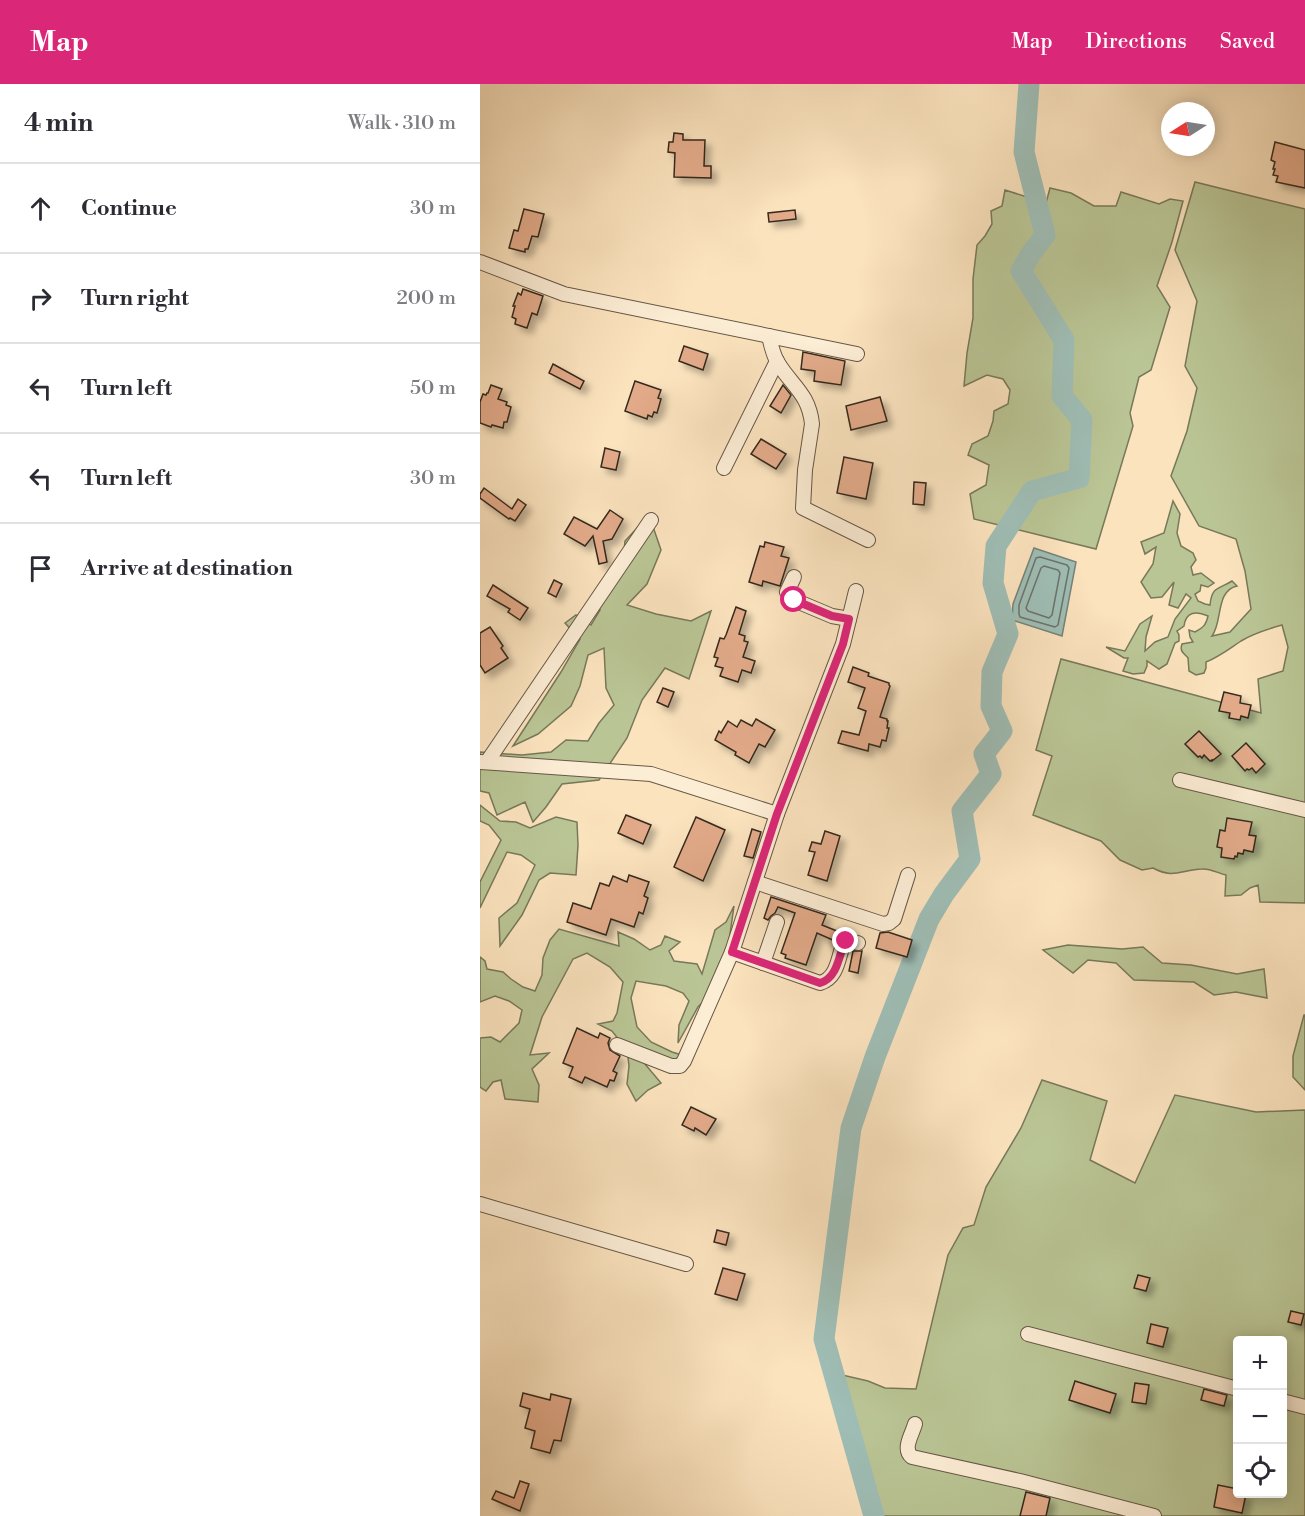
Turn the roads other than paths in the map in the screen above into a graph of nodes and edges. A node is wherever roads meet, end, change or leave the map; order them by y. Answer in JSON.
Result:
{"nodes":[{"id":1,"x":480,"y":263,"type":"edge"},
{"id":2,"x":769,"y":336,"type":"junction"},
{"id":3,"x":857,"y":354,"type":"dead end"},
{"id":4,"x":777,"y":361,"type":"junction"},
{"id":5,"x":724,"y":468,"type":"dead end"},
{"id":6,"x":651,"y":520,"type":"dead end"},
{"id":7,"x":868,"y":540,"type":"dead end"},
{"id":8,"x":794,"y":577,"type":"dead end"},
{"id":9,"x":856,"y":591,"type":"dead end"},
{"id":10,"x":849,"y":619,"type":"junction"},
{"id":11,"x":483,"y":762,"type":"edge"},
{"id":12,"x":1180,"y":780,"type":"dead end"},
{"id":13,"x":1305,"y":810,"type":"edge"},
{"id":14,"x":777,"y":814,"type":"junction"},
{"id":15,"x":908,"y":875,"type":"dead end"},
{"id":16,"x":755,"y":882,"type":"junction"},
{"id":17,"x":777,"y":922,"type":"dead end"},
{"id":18,"x":858,"y":943,"type":"dead end"},
{"id":19,"x":732,"y":952,"type":"junction"},
{"id":20,"x":763,"y":963,"type":"junction"},
{"id":21,"x":617,"y":1045,"type":"dead end"},
{"id":22,"x":480,"y":1204,"type":"edge"},
{"id":23,"x":686,"y":1264,"type":"dead end"},
{"id":24,"x":1028,"y":1334,"type":"dead end"},
{"id":25,"x":1233,"y":1388,"type":"edge"},
{"id":26,"x":1287,"y":1402,"type":"edge"},
{"id":27,"x":1305,"y":1407,"type":"edge"},
{"id":28,"x":915,"y":1424,"type":"dead end"},
{"id":29,"x":1154,"y":1516,"type":"edge"}],
"edges":[{"from":1,"to":2,"type":"street"},
{"from":2,"to":3,"type":"street"},
{"from":2,"to":4,"type":"street"},
{"from":4,"to":5,"type":"street"},
{"from":4,"to":7,"type":"street"},
{"from":6,"to":11,"type":"street"},
{"from":8,"to":10,"type":"street"},
{"from":9,"to":10,"type":"street"},
{"from":10,"to":14,"type":"street"},
{"from":11,"to":14,"type":"street"},
{"from":12,"to":13,"type":"street"},
{"from":14,"to":16,"type":"street"},
{"from":15,"to":16,"type":"street"},
{"from":16,"to":19,"type":"street"},
{"from":17,"to":20,"type":"street"},
{"from":18,"to":20,"type":"street"},
{"from":19,"to":20,"type":"street"},
{"from":19,"to":21,"type":"street"},
{"from":22,"to":23,"type":"street"},
{"from":24,"to":25,"type":"street"},
{"from":26,"to":27,"type":"street"},
{"from":28,"to":29,"type":"street"}]}
